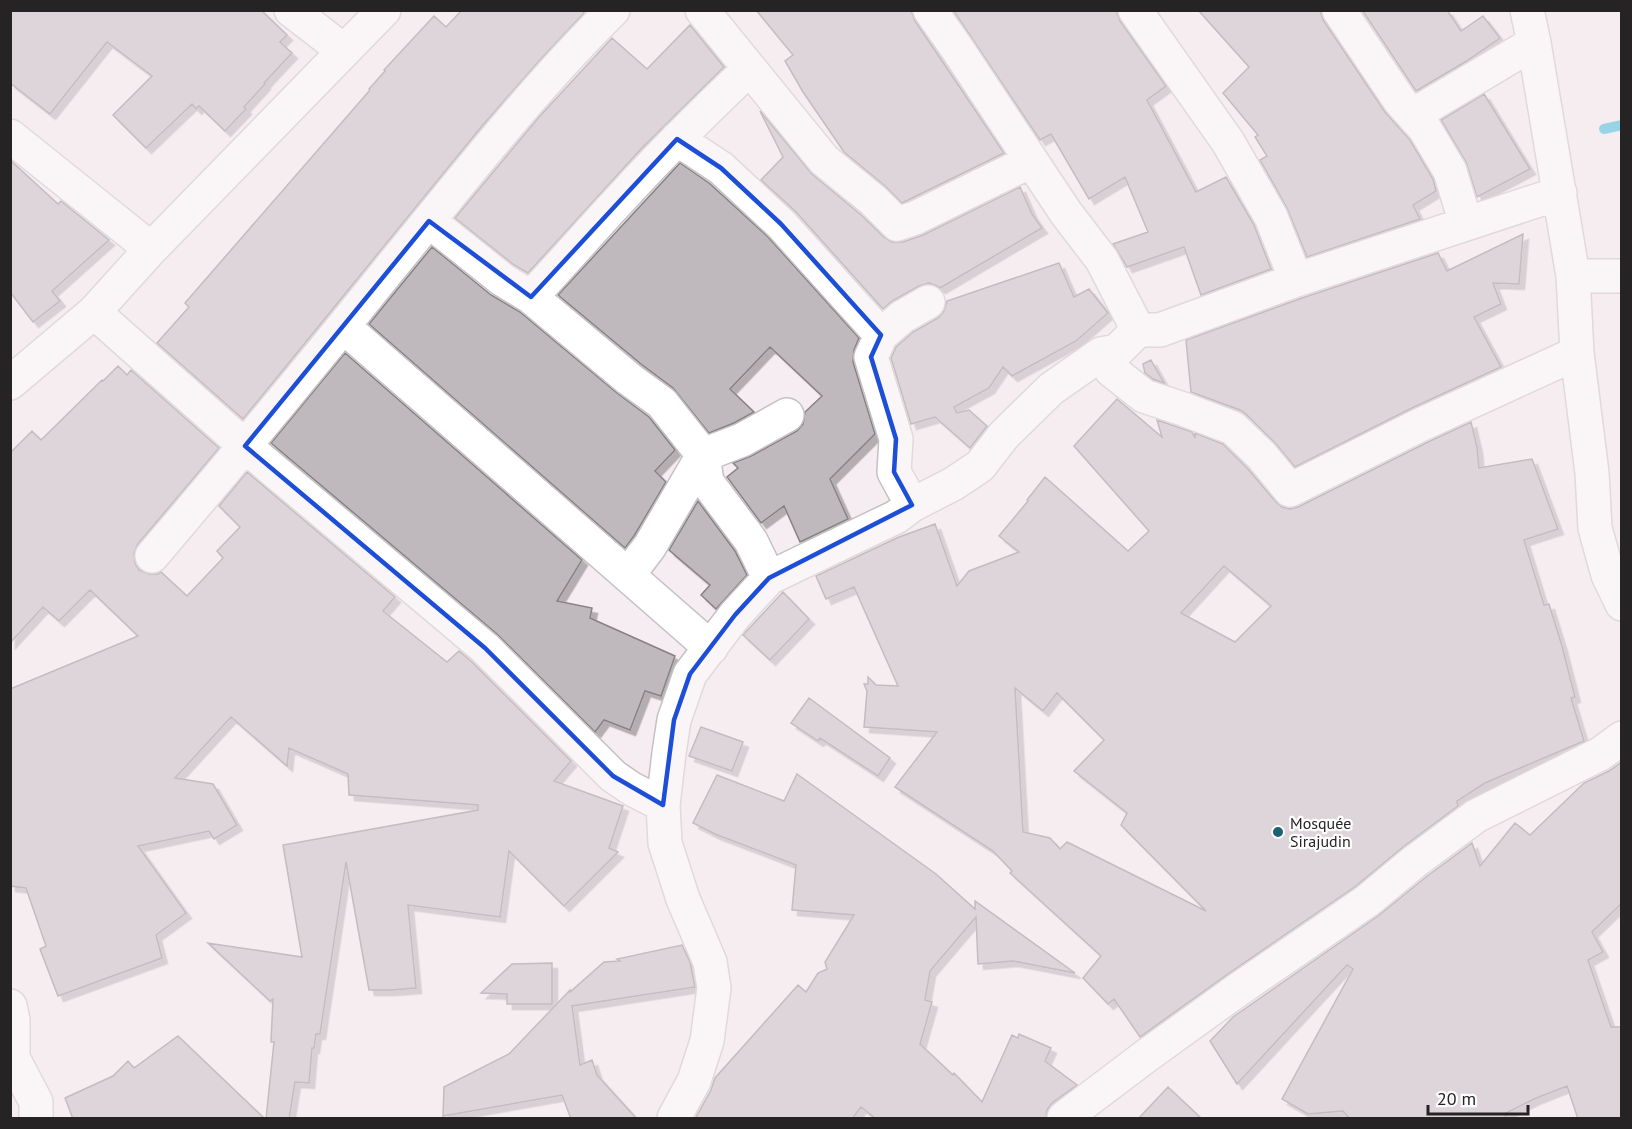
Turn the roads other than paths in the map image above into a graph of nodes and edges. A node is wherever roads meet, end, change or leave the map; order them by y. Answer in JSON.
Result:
{"nodes":[{"id":1,"x":291,"y":10,"type":"edge"},
{"id":2,"x":384,"y":10,"type":"edge"},
{"id":3,"x":613,"y":10,"type":"edge"},
{"id":4,"x":702,"y":10,"type":"edge"},
{"id":5,"x":930,"y":10,"type":"edge"},
{"id":6,"x":1135,"y":10,"type":"edge"},
{"id":7,"x":1339,"y":10,"type":"edge"},
{"id":8,"x":1527,"y":10,"type":"edge"},
{"id":9,"x":1534,"y":43,"type":"junction"},
{"id":10,"x":344,"y":51,"type":"junction"},
{"id":11,"x":748,"y":69,"type":"junction"},
{"id":12,"x":1413,"y":115,"type":"junction"},
{"id":13,"x":10,"y":136,"type":"edge"},
{"id":14,"x":677,"y":139,"type":"junction"},
{"id":15,"x":1031,"y":161,"type":"junction"},
{"id":16,"x":1560,"y":193,"type":"junction"},
{"id":17,"x":429,"y":221,"type":"junction"},
{"id":18,"x":1466,"y":224,"type":"junction"},
{"id":19,"x":151,"y":249,"type":"junction"},
{"id":20,"x":1573,"y":276,"type":"junction"},
{"id":21,"x":1622,"y":276,"type":"edge"},
{"id":22,"x":1296,"y":280,"type":"junction"},
{"id":23,"x":531,"y":297,"type":"junction"},
{"id":24,"x":928,"y":302,"type":"dead end"},
{"id":25,"x":94,"y":312,"type":"junction"},
{"id":26,"x":344,"y":327,"type":"junction"},
{"id":27,"x":1138,"y":330,"type":"junction"},
{"id":28,"x":881,"y":335,"type":"junction"},
{"id":29,"x":1577,"y":353,"type":"junction"},
{"id":30,"x":1101,"y":354,"type":"junction"},
{"id":31,"x":10,"y":383,"type":"edge"},
{"id":32,"x":787,"y":415,"type":"dead end"},
{"id":33,"x":245,"y":446,"type":"junction"},
{"id":34,"x":703,"y":455,"type":"junction"},
{"id":35,"x":912,"y":505,"type":"junction"},
{"id":36,"x":152,"y":556,"type":"dead end"},
{"id":37,"x":628,"y":575,"type":"junction"},
{"id":38,"x":769,"y":578,"type":"junction"},
{"id":39,"x":1622,"y":604,"type":"edge"},
{"id":40,"x":711,"y":648,"type":"junction"},
{"id":41,"x":1622,"y":738,"type":"edge"},
{"id":42,"x":663,"y":805,"type":"junction"},
{"id":43,"x":10,"y":1006,"type":"edge"},
{"id":44,"x":36,"y":1119,"type":"edge"},
{"id":45,"x":674,"y":1119,"type":"edge"},
{"id":46,"x":1064,"y":1119,"type":"edge"}],
"edges":[{"from":1,"to":10,"type":"street"},
{"from":2,"to":10,"type":"street"},
{"from":3,"to":17,"type":"street"},
{"from":4,"to":11,"type":"street"},
{"from":5,"to":15,"type":"street"},
{"from":6,"to":22,"type":"street"},
{"from":7,"to":12,"type":"street"},
{"from":8,"to":9,"type":"street"},
{"from":9,"to":12,"type":"street"},
{"from":9,"to":16,"type":"street"},
{"from":10,"to":19,"type":"street"},
{"from":11,"to":14,"type":"street"},
{"from":11,"to":15,"type":"street"},
{"from":12,"to":18,"type":"street"},
{"from":13,"to":19,"type":"street"},
{"from":14,"to":23,"type":"street"},
{"from":14,"to":28,"type":"street"},
{"from":15,"to":27,"type":"street"},
{"from":16,"to":18,"type":"street"},
{"from":16,"to":20,"type":"street"},
{"from":17,"to":23,"type":"street"},
{"from":17,"to":26,"type":"street"},
{"from":18,"to":22,"type":"street"},
{"from":19,"to":25,"type":"street"},
{"from":20,"to":21,"type":"street"},
{"from":20,"to":29,"type":"street"},
{"from":22,"to":27,"type":"street"},
{"from":23,"to":34,"type":"street"},
{"from":24,"to":28,"type":"street"},
{"from":25,"to":31,"type":"street"},
{"from":25,"to":33,"type":"street"},
{"from":26,"to":33,"type":"street"},
{"from":26,"to":37,"type":"street"},
{"from":27,"to":30,"type":"street"},
{"from":28,"to":35,"type":"street"},
{"from":29,"to":30,"type":"street"},
{"from":29,"to":39,"type":"street"},
{"from":30,"to":35,"type":"street"},
{"from":32,"to":34,"type":"street"},
{"from":33,"to":36,"type":"street"},
{"from":33,"to":42,"type":"street"},
{"from":34,"to":37,"type":"street"},
{"from":34,"to":38,"type":"street"},
{"from":35,"to":38,"type":"street"},
{"from":37,"to":40,"type":"street"},
{"from":38,"to":40,"type":"street"},
{"from":40,"to":42,"type":"street"},
{"from":41,"to":46,"type":"street"},
{"from":42,"to":45,"type":"street"},
{"from":43,"to":44,"type":"street"}]}
